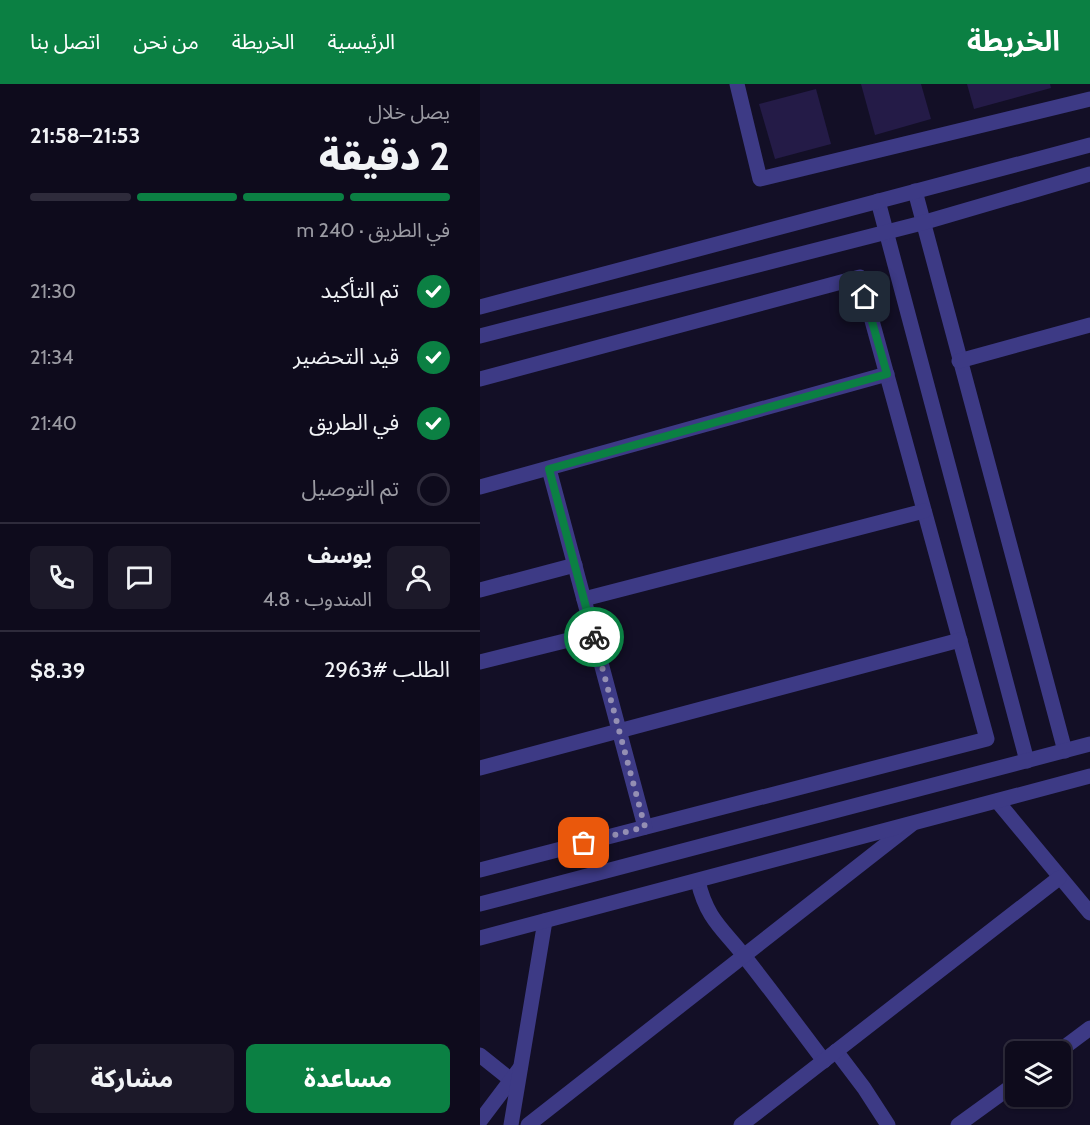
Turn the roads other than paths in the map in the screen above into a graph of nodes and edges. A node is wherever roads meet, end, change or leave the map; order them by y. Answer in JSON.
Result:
{"nodes":[{"id":1,"x":741,"y":85,"type":"edge"},
{"id":2,"x":1090,"y":99,"type":"edge"},
{"id":3,"x":1090,"y":145,"type":"edge"},
{"id":4,"x":1090,"y":174,"type":"edge"},
{"id":5,"x":915,"y":191,"type":"junction"},
{"id":6,"x":879,"y":201,"type":"junction"},
{"id":7,"x":922,"y":223,"type":"junction"},
{"id":8,"x":886,"y":232,"type":"junction"},
{"id":9,"x":480,"y":307,"type":"edge"},
{"id":10,"x":1090,"y":326,"type":"edge"},
{"id":11,"x":480,"y":336,"type":"edge"},
{"id":12,"x":959,"y":361,"type":"junction"},
{"id":13,"x":887,"y":374,"type":"junction"},
{"id":14,"x":480,"y":379,"type":"edge"},
{"id":15,"x":549,"y":469,"type":"junction"},
{"id":16,"x":480,"y":487,"type":"edge"},
{"id":17,"x":924,"y":511,"type":"junction"},
{"id":18,"x":575,"y":565,"type":"junction"},
{"id":19,"x":480,"y":590,"type":"edge"},
{"id":20,"x":584,"y":599,"type":"junction"},
{"id":21,"x":593,"y":634,"type":"junction"},
{"id":22,"x":960,"y":640,"type":"junction"},
{"id":23,"x":480,"y":662,"type":"edge"},
{"id":24,"x":620,"y":732,"type":"junction"},
{"id":25,"x":1090,"y":744,"type":"edge"},
{"id":26,"x":1065,"y":751,"type":"junction"},
{"id":27,"x":1027,"y":761,"type":"junction"},
{"id":28,"x":480,"y":768,"type":"edge"},
{"id":29,"x":1090,"y":776,"type":"edge"},
{"id":30,"x":998,"y":801,"type":"junction"},
{"id":31,"x":912,"y":824,"type":"junction"},
{"id":32,"x":645,"y":827,"type":"junction"},
{"id":33,"x":480,"y":870,"type":"edge"},
{"id":34,"x":1059,"y":878,"type":"junction"},
{"id":35,"x":698,"y":881,"type":"junction"},
{"id":36,"x":480,"y":904,"type":"edge"},
{"id":37,"x":1090,"y":913,"type":"edge"},
{"id":38,"x":545,"y":921,"type":"junction"},
{"id":39,"x":480,"y":939,"type":"edge"},
{"id":40,"x":744,"y":956,"type":"junction"},
{"id":41,"x":1090,"y":1028,"type":"edge"},
{"id":42,"x":1071,"y":1042,"type":"edge"},
{"id":43,"x":480,"y":1055,"type":"edge"},
{"id":44,"x":830,"y":1056,"type":"junction"},
{"id":45,"x":522,"y":1066,"type":"junction"},
{"id":46,"x":511,"y":1080,"type":"junction"},
{"id":47,"x":1005,"y":1091,"type":"edge"},
{"id":48,"x":480,"y":1121,"type":"edge"},
{"id":49,"x":511,"y":1125,"type":"edge"},
{"id":50,"x":528,"y":1125,"type":"edge"},
{"id":51,"x":741,"y":1125,"type":"edge"},
{"id":52,"x":888,"y":1125,"type":"edge"},
{"id":53,"x":958,"y":1125,"type":"edge"}],
"edges":[{"from":1,"to":2,"type":"street"},
{"from":3,"to":5,"type":"street"},
{"from":4,"to":7,"type":"street"},
{"from":5,"to":6,"type":"street"},
{"from":5,"to":7,"type":"street"},
{"from":6,"to":8,"type":"street"},
{"from":6,"to":9,"type":"street"},
{"from":7,"to":8,"type":"street"},
{"from":7,"to":12,"type":"street"},
{"from":8,"to":11,"type":"street"},
{"from":8,"to":27,"type":"street"},
{"from":10,"to":12,"type":"street"},
{"from":12,"to":26,"type":"street"},
{"from":13,"to":14,"type":"street"},
{"from":13,"to":15,"type":"street"},
{"from":13,"to":17,"type":"street"},
{"from":15,"to":16,"type":"street"},
{"from":15,"to":18,"type":"street"},
{"from":17,"to":20,"type":"street"},
{"from":17,"to":22,"type":"street"},
{"from":18,"to":19,"type":"street"},
{"from":18,"to":20,"type":"street"},
{"from":20,"to":21,"type":"street"},
{"from":21,"to":23,"type":"street"},
{"from":21,"to":24,"type":"street"},
{"from":22,"to":24,"type":"street"},
{"from":22,"to":32,"type":"street"},
{"from":24,"to":28,"type":"street"},
{"from":24,"to":32,"type":"street"},
{"from":25,"to":26,"type":"street"},
{"from":26,"to":27,"type":"street"},
{"from":27,"to":36,"type":"street"},
{"from":29,"to":30,"type":"street"},
{"from":30,"to":31,"type":"street"},
{"from":30,"to":34,"type":"street"},
{"from":31,"to":35,"type":"street"},
{"from":31,"to":40,"type":"street"},
{"from":32,"to":33,"type":"street"},
{"from":34,"to":37,"type":"street"},
{"from":34,"to":44,"type":"street"},
{"from":35,"to":38,"type":"street"},
{"from":35,"to":40,"type":"street"},
{"from":38,"to":39,"type":"street"},
{"from":38,"to":45,"type":"street"},
{"from":40,"to":44,"type":"street"},
{"from":40,"to":50,"type":"street"},
{"from":41,"to":42,"type":"street"},
{"from":43,"to":46,"type":"street"},
{"from":44,"to":51,"type":"street"},
{"from":44,"to":52,"type":"street"},
{"from":45,"to":46,"type":"street"},
{"from":45,"to":49,"type":"street"},
{"from":46,"to":48,"type":"street"},
{"from":47,"to":53,"type":"street"}]}
